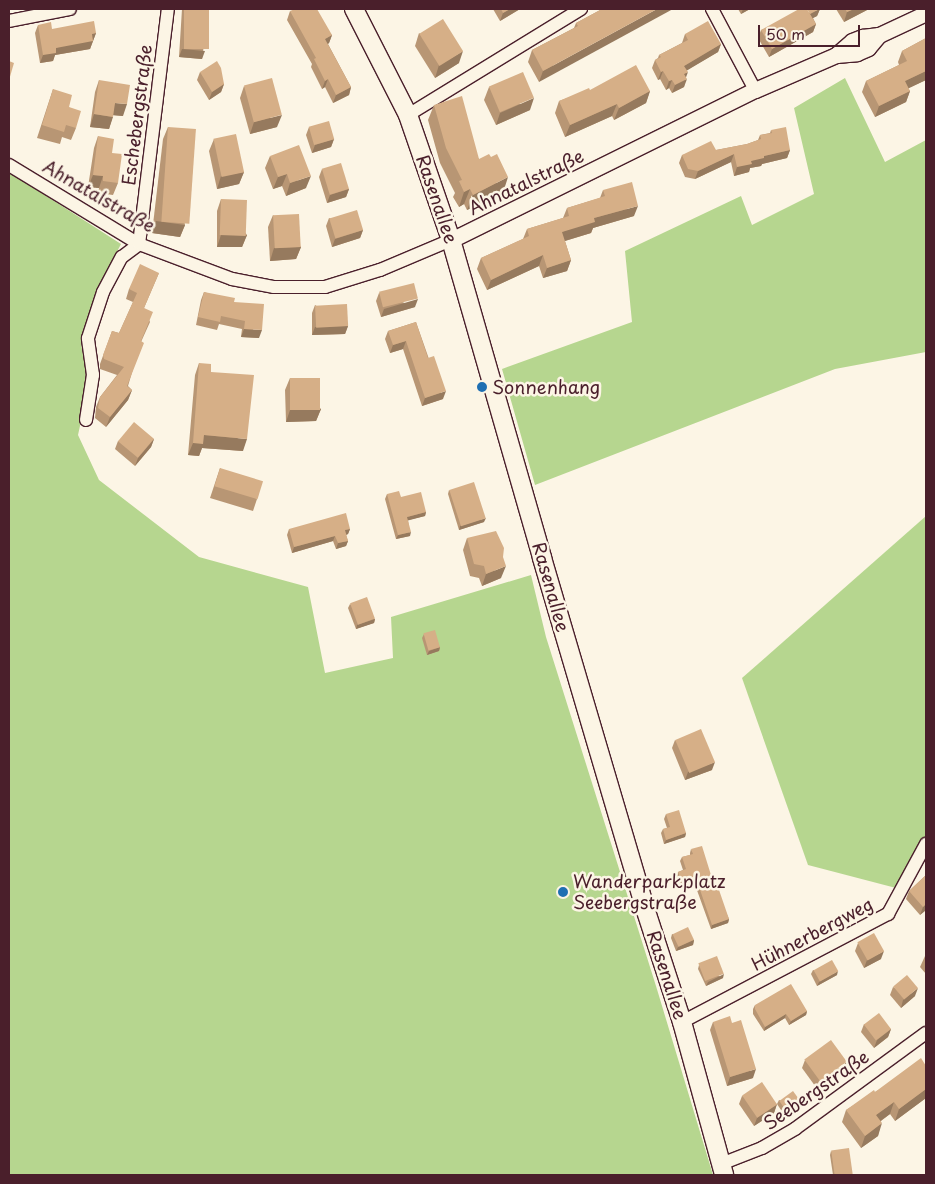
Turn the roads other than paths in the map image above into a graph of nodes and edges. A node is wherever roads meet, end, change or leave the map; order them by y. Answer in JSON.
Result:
{"nodes":[{"id":1,"x":70,"y":9,"type":"edge"},
{"id":2,"x":168,"y":9,"type":"edge"},
{"id":3,"x":354,"y":9,"type":"edge"},
{"id":4,"x":582,"y":9,"type":"edge"},
{"id":5,"x":712,"y":9,"type":"edge"},
{"id":6,"x":926,"y":13,"type":"edge"},
{"id":7,"x":9,"y":20,"type":"edge"},
{"id":8,"x":755,"y":90,"type":"junction"},
{"id":9,"x":408,"y":115,"type":"junction"},
{"id":10,"x":9,"y":165,"type":"edge"},
{"id":11,"x":451,"y":240,"type":"junction"},
{"id":12,"x":139,"y":244,"type":"junction"},
{"id":13,"x":86,"y":420,"type":"dead end"},
{"id":14,"x":926,"y":844,"type":"edge"},
{"id":15,"x":682,"y":1022,"type":"junction"},
{"id":16,"x":926,"y":1033,"type":"edge"},
{"id":17,"x":722,"y":1169,"type":"edge"}],
"edges":[{"from":1,"to":7,"type":"street"},
{"from":2,"to":12,"type":"street","name":"Eschebergstraße"},
{"from":3,"to":9,"type":"main road","name":"Rasenallee"},
{"from":4,"to":9,"type":"street"},
{"from":5,"to":8,"type":"street"},
{"from":6,"to":8,"type":"street","name":"Ahnatalstraße"},
{"from":8,"to":11,"type":"street","name":"Ahnatalstraße"},
{"from":9,"to":11,"type":"main road","name":"Rasenallee"},
{"from":10,"to":12,"type":"street","name":"Ahnatalstraße"},
{"from":11,"to":12,"type":"street","name":"Ahnatalstraße"},
{"from":11,"to":15,"type":"main road","name":"Rasenallee"},
{"from":12,"to":13,"type":"street"},
{"from":14,"to":15,"type":"street","name":"Hühnerbergweg"},
{"from":15,"to":17,"type":"main road","name":"Rasenallee"},
{"from":16,"to":17,"type":"street","name":"Seebergstraße"}]}
